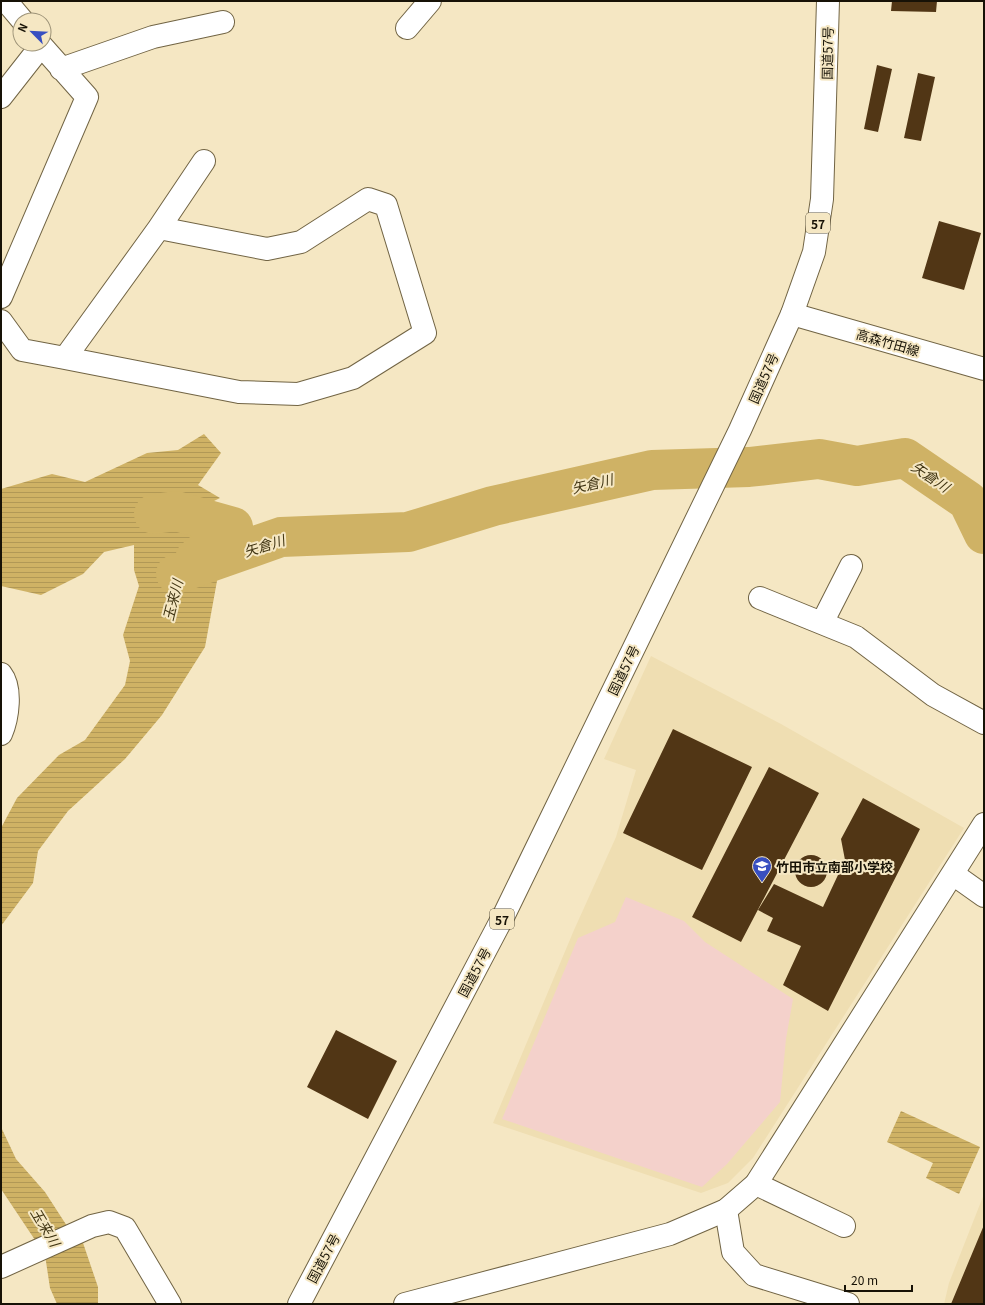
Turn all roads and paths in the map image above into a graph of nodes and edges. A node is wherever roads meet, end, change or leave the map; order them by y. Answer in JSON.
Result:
{"nodes":[{"id":1,"x":6,"y":1,"type":"edge"},
{"id":2,"x":430,"y":1,"type":"edge"},
{"id":3,"x":828,"y":1,"type":"edge"},
{"id":4,"x":15,"y":12,"type":"edge"},
{"id":5,"x":223,"y":22,"type":"dead end"},
{"id":6,"x":407,"y":28,"type":"dead end"},
{"id":7,"x":35,"y":52,"type":"edge"},
{"id":8,"x":46,"y":52,"type":"edge"},
{"id":9,"x":61,"y":69,"type":"junction"},
{"id":10,"x":1,"y":98,"type":"edge"},
{"id":11,"x":204,"y":161,"type":"dead end"},
{"id":12,"x":158,"y":228,"type":"junction"},
{"id":13,"x":1,"y":297,"type":"edge"},
{"id":14,"x":792,"y":314,"type":"junction"},
{"id":15,"x":1,"y":321,"type":"edge"},
{"id":16,"x":65,"y":358,"type":"junction"},
{"id":17,"x":984,"y":369,"type":"edge"},
{"id":18,"x":852,"y":566,"type":"dead end"},
{"id":19,"x":760,"y":598,"type":"dead end"},
{"id":20,"x":822,"y":623,"type":"junction"},
{"id":21,"x":1,"y":674,"type":"edge"},
{"id":22,"x":984,"y":723,"type":"edge"},
{"id":23,"x":1,"y":734,"type":"edge"},
{"id":24,"x":984,"y":824,"type":"edge"},
{"id":25,"x":953,"y":874,"type":"junction"},
{"id":26,"x":984,"y":896,"type":"edge"},
{"id":27,"x":756,"y":1184,"type":"junction"},
{"id":28,"x":726,"y":1210,"type":"junction"},
{"id":29,"x":844,"y":1226,"type":"dead end"},
{"id":30,"x":1,"y":1267,"type":"edge"},
{"id":31,"x":170,"y":1304,"type":"edge"},
{"id":32,"x":299,"y":1304,"type":"edge"},
{"id":33,"x":405,"y":1304,"type":"edge"},
{"id":34,"x":848,"y":1304,"type":"edge"}],
"edges":[{"from":1,"to":4,"type":"main road"},
{"from":2,"to":6,"type":"main road"},
{"from":3,"to":14,"type":"main road","name":"国道57号","number":"57"},
{"from":5,"to":9,"type":"main road"},
{"from":7,"to":10,"type":"main road"},
{"from":8,"to":9,"type":"main road"},
{"from":9,"to":13,"type":"main road"},
{"from":11,"to":12,"type":"main road"},
{"from":12,"to":16,"type":"main road"},
{"from":12,"to":16,"type":"main road"},
{"from":14,"to":17,"type":"main road","name":"高森竹田線"},
{"from":14,"to":32,"type":"main road","name":"国道57号","number":"57"},
{"from":15,"to":16,"type":"main road"},
{"from":18,"to":20,"type":"main road"},
{"from":19,"to":20,"type":"main road"},
{"from":20,"to":22,"type":"main road"},
{"from":21,"to":23,"type":"main road"},
{"from":24,"to":25,"type":"main road"},
{"from":25,"to":26,"type":"main road"},
{"from":25,"to":27,"type":"main road"},
{"from":27,"to":28,"type":"main road"},
{"from":27,"to":29,"type":"main road"},
{"from":28,"to":33,"type":"main road"},
{"from":28,"to":34,"type":"main road"},
{"from":30,"to":31,"type":"main road"}]}
